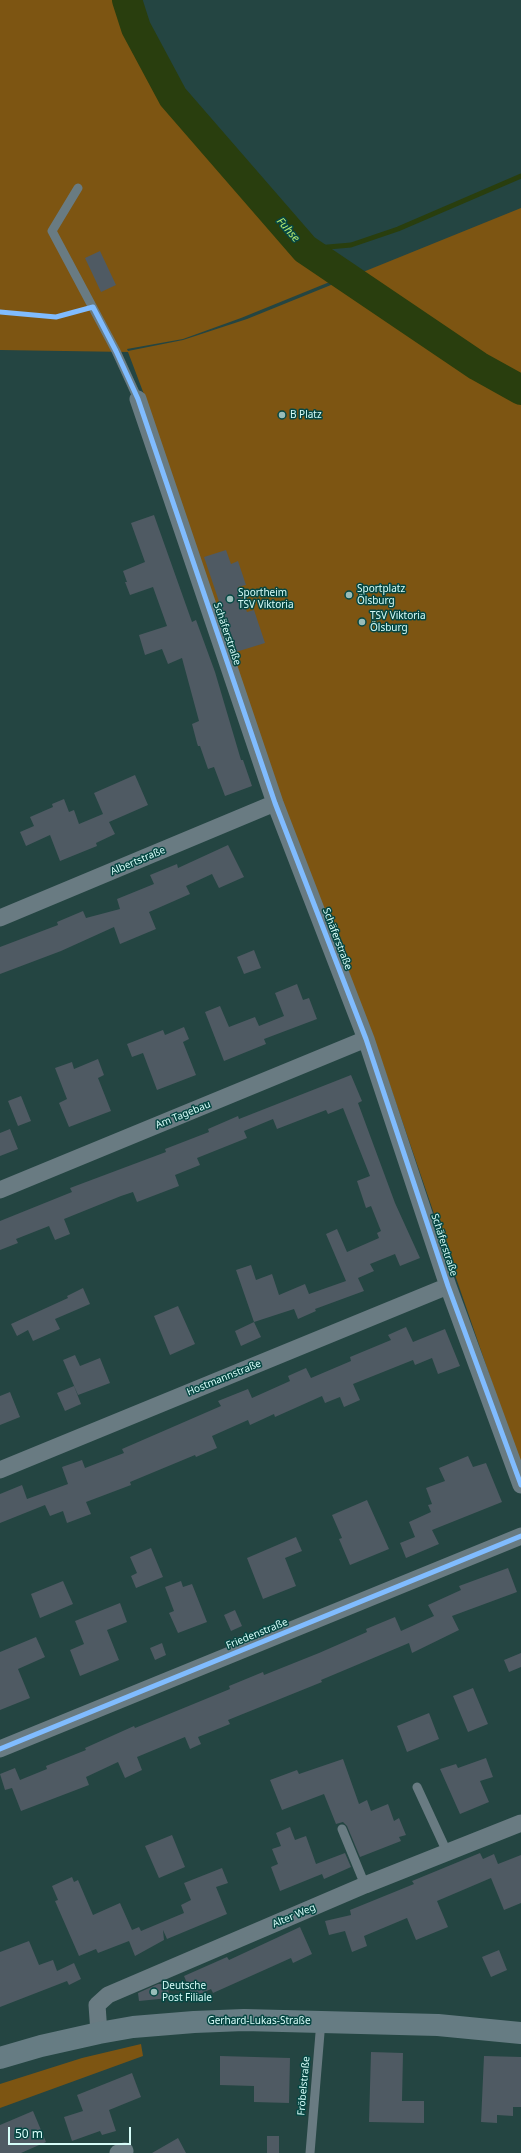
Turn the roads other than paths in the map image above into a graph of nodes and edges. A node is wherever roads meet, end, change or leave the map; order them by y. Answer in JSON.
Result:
{"nodes":[{"id":1,"x":78,"y":188,"type":"dead end"},
{"id":2,"x":138,"y":399,"type":"joint"},
{"id":3,"x":275,"y":803,"type":"junction"},
{"id":4,"x":0,"y":918,"type":"edge"},
{"id":5,"x":366,"y":1039,"type":"junction"},
{"id":6,"x":0,"y":1190,"type":"edge"},
{"id":7,"x":448,"y":1286,"type":"junction"},
{"id":8,"x":0,"y":1470,"type":"edge"},
{"id":9,"x":521,"y":1485,"type":"edge"},
{"id":10,"x":521,"y":1536,"type":"edge"},
{"id":11,"x":0,"y":1749,"type":"edge"},
{"id":12,"x":418,"y":1787,"type":"dead end"},
{"id":13,"x":521,"y":1823,"type":"edge"},
{"id":14,"x":342,"y":1828,"type":"dead end"},
{"id":15,"x":447,"y":1852,"type":"junction"},
{"id":16,"x":365,"y":1885,"type":"junction"},
{"id":17,"x":321,"y":2021,"type":"junction"},
{"id":18,"x":99,"y":2033,"type":"junction"},
{"id":19,"x":521,"y":2033,"type":"edge"},
{"id":20,"x":0,"y":2058,"type":"edge"},
{"id":21,"x":310,"y":2153,"type":"edge"}],
"edges":[{"from":1,"to":2,"type":"lane"},
{"from":2,"to":3,"type":"street","name":"Schäferstraße"},
{"from":3,"to":4,"type":"street","name":"Albertstraße"},
{"from":3,"to":5,"type":"street","name":"Schäferstraße"},
{"from":5,"to":6,"type":"street","name":"Am Tagebau"},
{"from":5,"to":7,"type":"street","name":"Schäferstraße"},
{"from":7,"to":8,"type":"street","name":"Hostmannstraße"},
{"from":7,"to":9,"type":"street","name":"Schäferstraße"},
{"from":10,"to":11,"type":"street","name":"Friedenstraße"},
{"from":12,"to":15,"type":"lane"},
{"from":13,"to":15,"type":"street","name":"Alter Weg"},
{"from":14,"to":16,"type":"lane"},
{"from":15,"to":16,"type":"street","name":"Alter Weg"},
{"from":16,"to":18,"type":"street","name":"Alter Weg"},
{"from":17,"to":18,"type":"street","name":"Gerhard-Lukas-Straße"},
{"from":17,"to":19,"type":"street","name":"Gerhard-Lukas-Straße"},
{"from":17,"to":21,"type":"lane","name":"Fröbelstraße"},
{"from":18,"to":20,"type":"street","name":"Gerhard-Lukas-Straße"}]}
